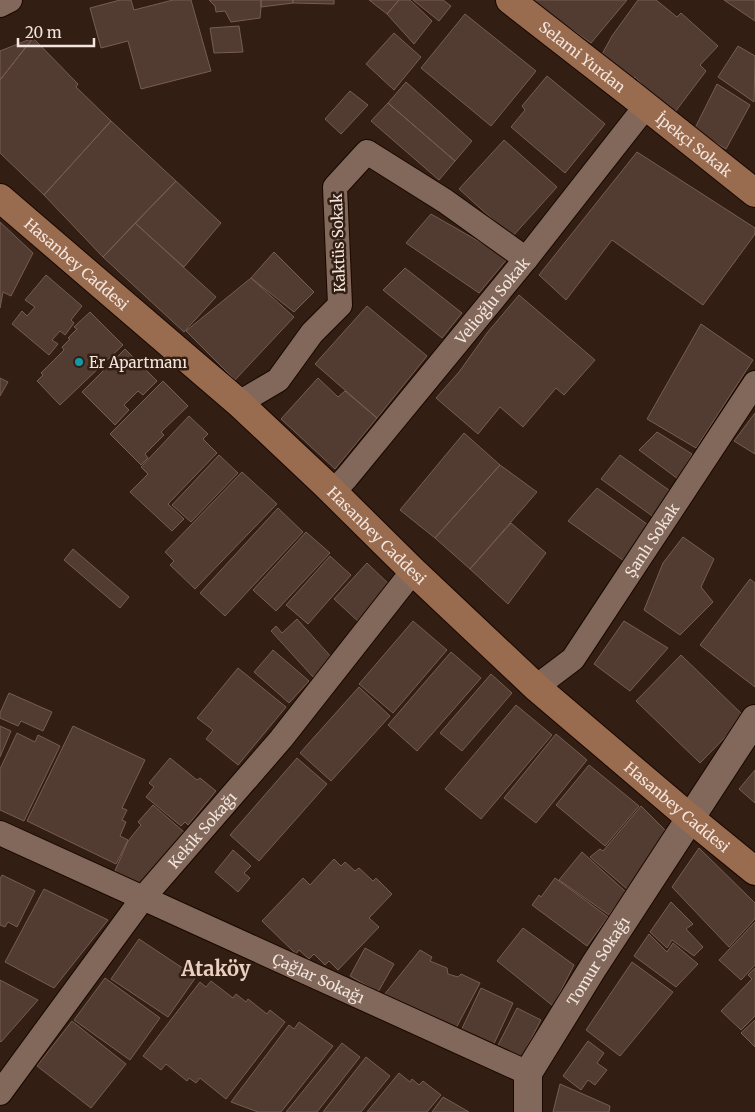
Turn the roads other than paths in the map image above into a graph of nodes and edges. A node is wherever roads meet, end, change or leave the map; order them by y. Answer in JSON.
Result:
{"nodes":[{"id":1,"x":10,"y":0,"type":"edge"},
{"id":2,"x":510,"y":0,"type":"edge"},
{"id":3,"x":0,"y":5,"type":"edge"},
{"id":4,"x":639,"y":100,"type":"junction"},
{"id":5,"x":754,"y":188,"type":"edge"},
{"id":6,"x":0,"y":198,"type":"edge"},
{"id":7,"x":526,"y":259,"type":"junction"},
{"id":8,"x":755,"y":383,"type":"edge"},
{"id":9,"x":239,"y":403,"type":"junction"},
{"id":10,"x":333,"y":492,"type":"junction"},
{"id":11,"x":413,"y":571,"type":"junction"},
{"id":12,"x":536,"y":687,"type":"junction"},
{"id":13,"x":755,"y":719,"type":"edge"},
{"id":14,"x":690,"y":818,"type":"junction"},
{"id":15,"x":0,"y":833,"type":"edge"},
{"id":16,"x":755,"y":871,"type":"edge"},
{"id":17,"x":143,"y":898,"type":"junction"},
{"id":18,"x":528,"y":1073,"type":"junction"},
{"id":19,"x":0,"y":1093,"type":"edge"},
{"id":20,"x":528,"y":1112,"type":"edge"}],
"edges":[{"from":1,"to":3,"type":"street"},
{"from":2,"to":4,"type":"main road","name":"Selami Yurdan"},
{"from":4,"to":5,"type":"main road","name":"İpekçi Sokak"},
{"from":4,"to":7,"type":"street","name":"Velioğlu Sokak"},
{"from":6,"to":9,"type":"main road","name":"Hasanbey Caddesi"},
{"from":7,"to":9,"type":"street","name":"Kaktüs Sokak"},
{"from":7,"to":10,"type":"street","name":"Velioğlu Sokak"},
{"from":8,"to":12,"type":"street","name":"Şanlı Sokak"},
{"from":9,"to":10,"type":"main road","name":"Hasanbey Caddesi"},
{"from":10,"to":11,"type":"main road","name":"Hasanbey Caddesi"},
{"from":11,"to":12,"type":"main road","name":"Hasanbey Caddesi"},
{"from":11,"to":17,"type":"street","name":"Kekik Sokağı"},
{"from":12,"to":14,"type":"main road","name":"Hasanbey Caddesi"},
{"from":13,"to":14,"type":"street","name":"Tomur Sokağı"},
{"from":14,"to":16,"type":"main road","name":"Hasanbey Caddesi"},
{"from":14,"to":18,"type":"street","name":"Tomur Sokağı"},
{"from":15,"to":17,"type":"street","name":"Çağlar Sokağı"},
{"from":17,"to":18,"type":"street","name":"Çağlar Sokağı"},
{"from":17,"to":19,"type":"street","name":"Kekik Sokağı"},
{"from":18,"to":20,"type":"street"}]}
